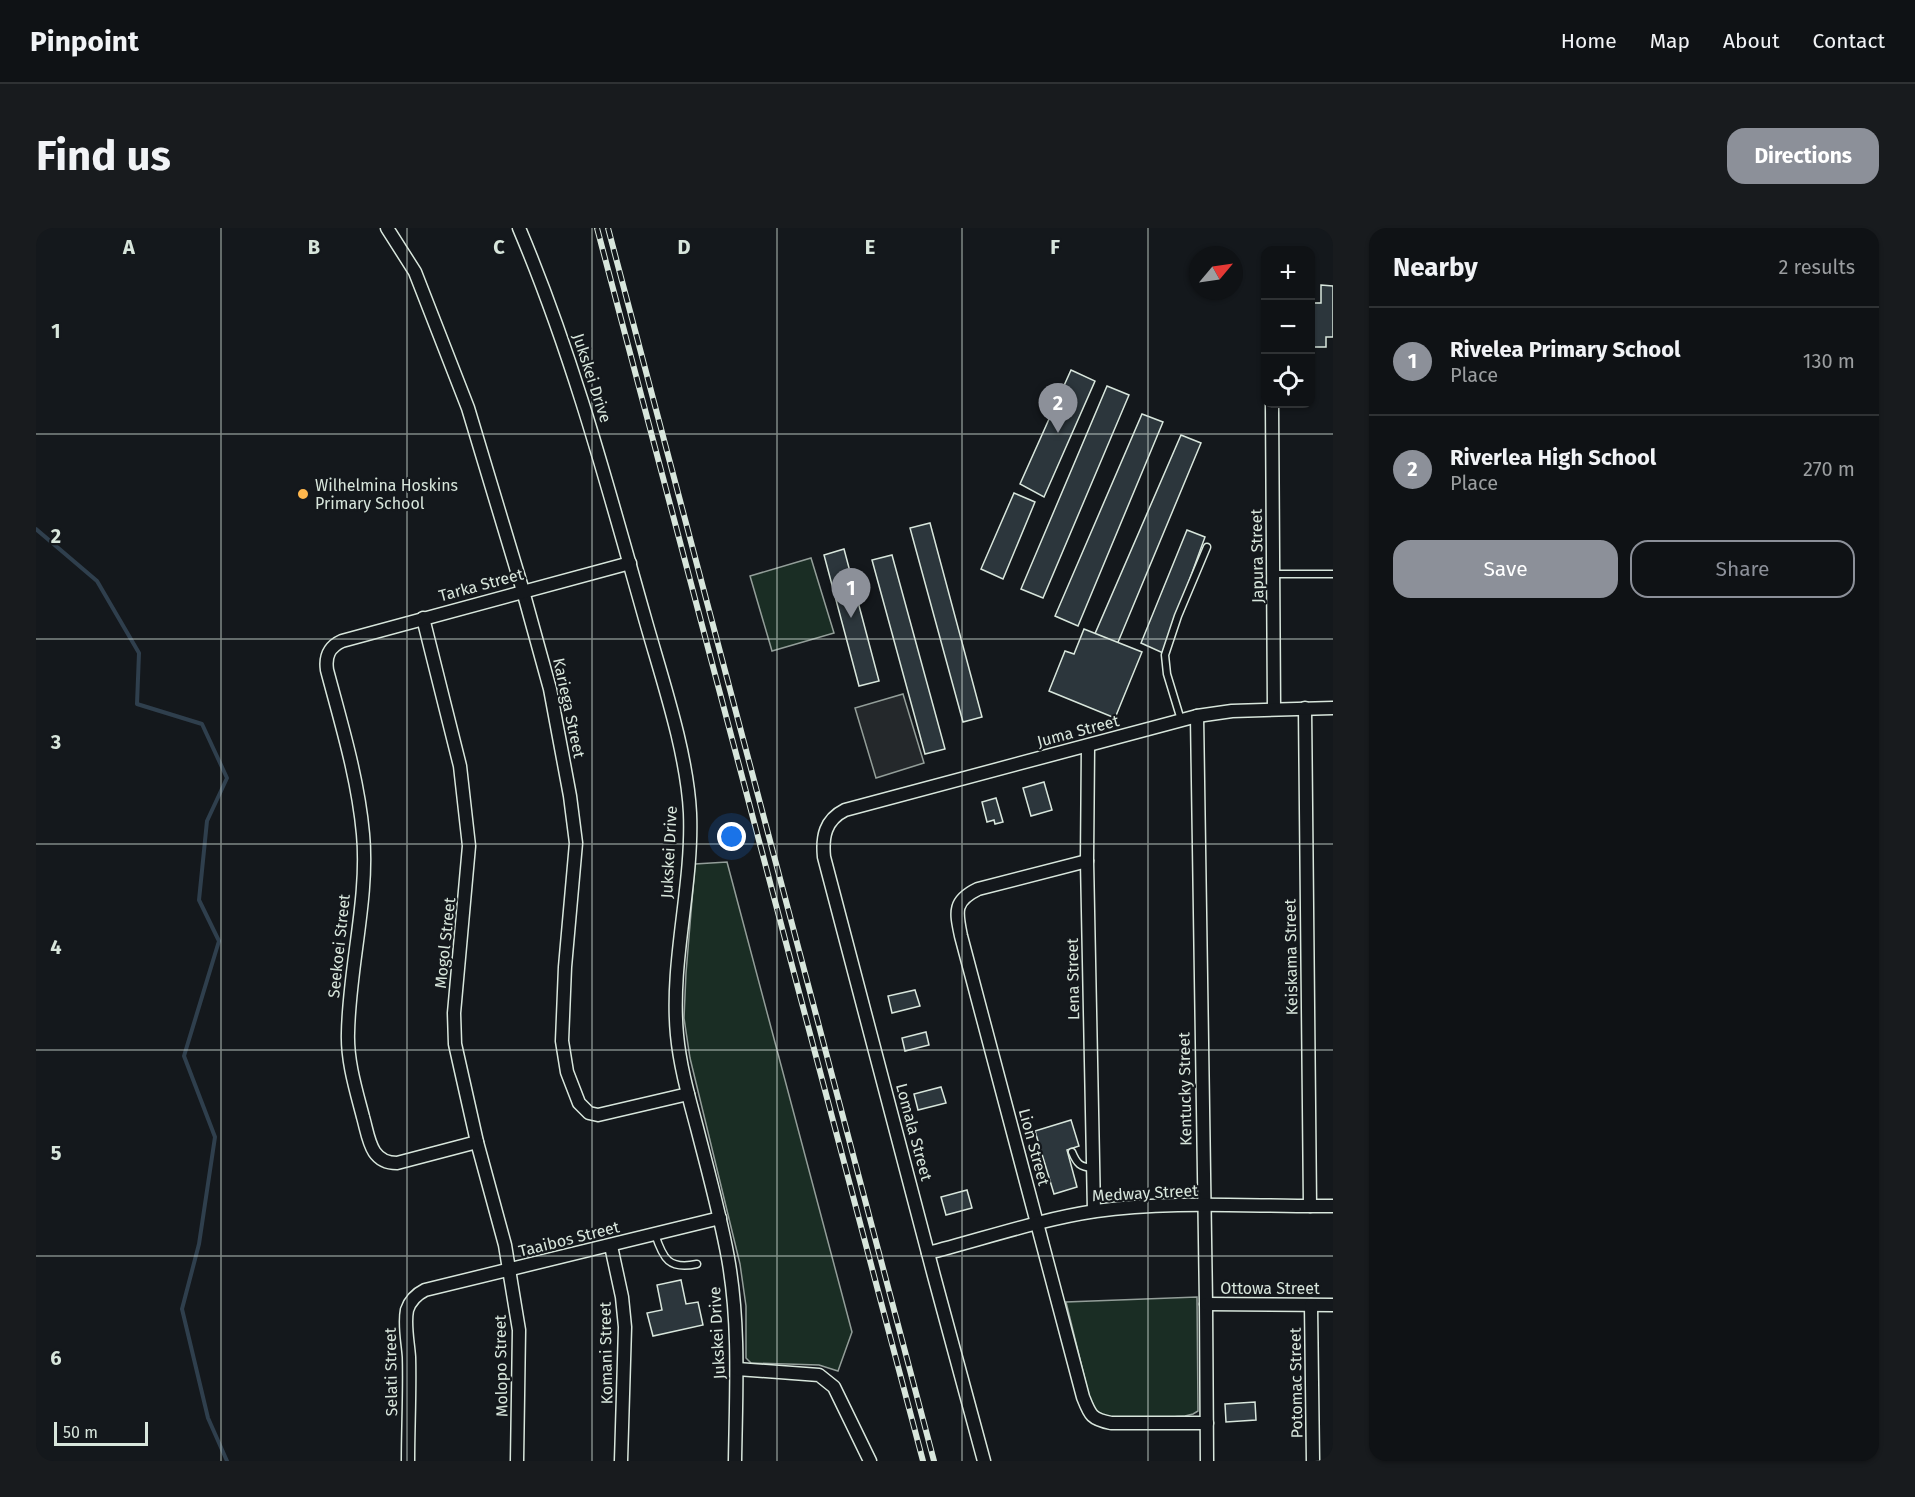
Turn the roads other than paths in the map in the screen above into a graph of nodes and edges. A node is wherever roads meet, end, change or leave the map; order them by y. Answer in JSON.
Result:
{"nodes":[{"id":1,"x":387,"y":228,"type":"edge"},
{"id":2,"x":519,"y":228,"type":"edge"},
{"id":3,"x":1272,"y":408,"type":"edge"},
{"id":4,"x":1207,"y":547,"type":"dead end"},
{"id":5,"x":630,"y":563,"type":"junction"},
{"id":6,"x":1274,"y":574,"type":"junction"},
{"id":7,"x":1333,"y":574,"type":"edge"},
{"id":8,"x":523,"y":591,"type":"junction"},
{"id":9,"x":423,"y":618,"type":"junction"},
{"id":10,"x":342,"y":641,"type":"joint"},
{"id":11,"x":1305,"y":708,"type":"junction"},
{"id":12,"x":1333,"y":708,"type":"edge"},
{"id":13,"x":1274,"y":709,"type":"junction"},
{"id":14,"x":1197,"y":716,"type":"junction"},
{"id":15,"x":1181,"y":720,"type":"junction"},
{"id":16,"x":1088,"y":746,"type":"junction"},
{"id":17,"x":837,"y":814,"type":"joint"},
{"id":18,"x":1087,"y":861,"type":"junction"},
{"id":19,"x":688,"y":1094,"type":"junction"},
{"id":20,"x":477,"y":1142,"type":"junction"},
{"id":21,"x":1072,"y":1152,"type":"dead end"},
{"id":22,"x":1093,"y":1168,"type":"junction"},
{"id":23,"x":1204,"y":1206,"type":"junction"},
{"id":24,"x":1310,"y":1206,"type":"junction"},
{"id":25,"x":1333,"y":1206,"type":"edge"},
{"id":26,"x":1094,"y":1211,"type":"junction"},
{"id":27,"x":720,"y":1218,"type":"junction"},
{"id":28,"x":1037,"y":1224,"type":"junction"},
{"id":29,"x":655,"y":1234,"type":"junction"},
{"id":30,"x":611,"y":1246,"type":"junction"},
{"id":31,"x":928,"y":1253,"type":"junction"},
{"id":32,"x":697,"y":1264,"type":"dead end"},
{"id":33,"x":510,"y":1270,"type":"junction"},
{"id":34,"x":425,"y":1290,"type":"joint"},
{"id":35,"x":1206,"y":1305,"type":"junction"},
{"id":36,"x":1311,"y":1305,"type":"junction"},
{"id":37,"x":1333,"y":1305,"type":"edge"},
{"id":38,"x":737,"y":1369,"type":"junction"},
{"id":39,"x":1207,"y":1423,"type":"junction"},
{"id":40,"x":408,"y":1461,"type":"edge"},
{"id":41,"x":518,"y":1461,"type":"edge"},
{"id":42,"x":621,"y":1461,"type":"edge"},
{"id":43,"x":735,"y":1461,"type":"edge"},
{"id":44,"x":870,"y":1461,"type":"edge"},
{"id":45,"x":984,"y":1461,"type":"edge"},
{"id":46,"x":1207,"y":1461,"type":"edge"},
{"id":47,"x":1313,"y":1461,"type":"edge"}],
"edges":[{"from":1,"to":8,"type":"street","name":"Kariega Street"},
{"from":2,"to":5,"type":"street","name":"Jukskei Drive"},
{"from":3,"to":6,"type":"street","name":"Japura Street"},
{"from":4,"to":15,"type":"lane"},
{"from":5,"to":8,"type":"street","name":"Tarka Street"},
{"from":5,"to":19,"type":"street","name":"Jukskei Drive"},
{"from":6,"to":7,"type":"lane"},
{"from":6,"to":13,"type":"street","name":"Japura Street"},
{"from":8,"to":9,"type":"street","name":"Tarka Street"},
{"from":8,"to":19,"type":"street","name":"Kariega Street"},
{"from":9,"to":10,"type":"street","name":"Tarka Street"},
{"from":9,"to":20,"type":"street","name":"Mogol Street"},
{"from":10,"to":20,"type":"street","name":"Seekoei Street"},
{"from":11,"to":12,"type":"street","name":"Juma Street"},
{"from":11,"to":13,"type":"street","name":"Juma Street"},
{"from":11,"to":24,"type":"street","name":"Keiskama Street"},
{"from":13,"to":14,"type":"street","name":"Juma Street"},
{"from":14,"to":15,"type":"street","name":"Juma Street"},
{"from":14,"to":23,"type":"street","name":"Kentucky Street"},
{"from":15,"to":16,"type":"street","name":"Juma Street"},
{"from":16,"to":17,"type":"street","name":"Juma Street"},
{"from":16,"to":18,"type":"street","name":"Lena Street"},
{"from":17,"to":31,"type":"street","name":"Lomala Street"},
{"from":18,"to":22,"type":"street","name":"Lena Street"},
{"from":18,"to":28,"type":"street","name":"Lion Street"},
{"from":19,"to":27,"type":"street","name":"Jukskei Drive"},
{"from":20,"to":33,"type":"street","name":"Mogol Street"},
{"from":21,"to":22,"type":"lane"},
{"from":22,"to":26,"type":"street","name":"Lena Street"},
{"from":23,"to":24,"type":"street","name":"Medway Street"},
{"from":23,"to":26,"type":"street","name":"Medway Street"},
{"from":23,"to":35,"type":"street","name":"Kentucky Street"},
{"from":24,"to":25,"type":"street","name":"Medway Street"},
{"from":26,"to":28,"type":"street","name":"Medway Street"},
{"from":27,"to":29,"type":"street","name":"Taaibos Street"},
{"from":27,"to":38,"type":"street","name":"Jukskei Drive"},
{"from":28,"to":31,"type":"street","name":"Medway Street"},
{"from":28,"to":39,"type":"street","name":"Lion Street"},
{"from":29,"to":30,"type":"street","name":"Taaibos Street"},
{"from":29,"to":32,"type":"lane"},
{"from":30,"to":33,"type":"street","name":"Taaibos Street"},
{"from":30,"to":42,"type":"street","name":"Komani Street"},
{"from":31,"to":45,"type":"street","name":"Lomala Street"},
{"from":33,"to":34,"type":"street","name":"Taaibos Street"},
{"from":33,"to":41,"type":"street","name":"Molopo Street"},
{"from":34,"to":40,"type":"street","name":"Selati Street"},
{"from":35,"to":36,"type":"street","name":"Ottowa Street"},
{"from":35,"to":39,"type":"street","name":"Kentucky Street"},
{"from":36,"to":37,"type":"street","name":"Ottowa Street"},
{"from":36,"to":47,"type":"street","name":"Potomac Street"},
{"from":38,"to":43,"type":"street","name":"Jukskei Drive"},
{"from":38,"to":44,"type":"street"},
{"from":39,"to":46,"type":"street","name":"Kentucky Street"}]}
